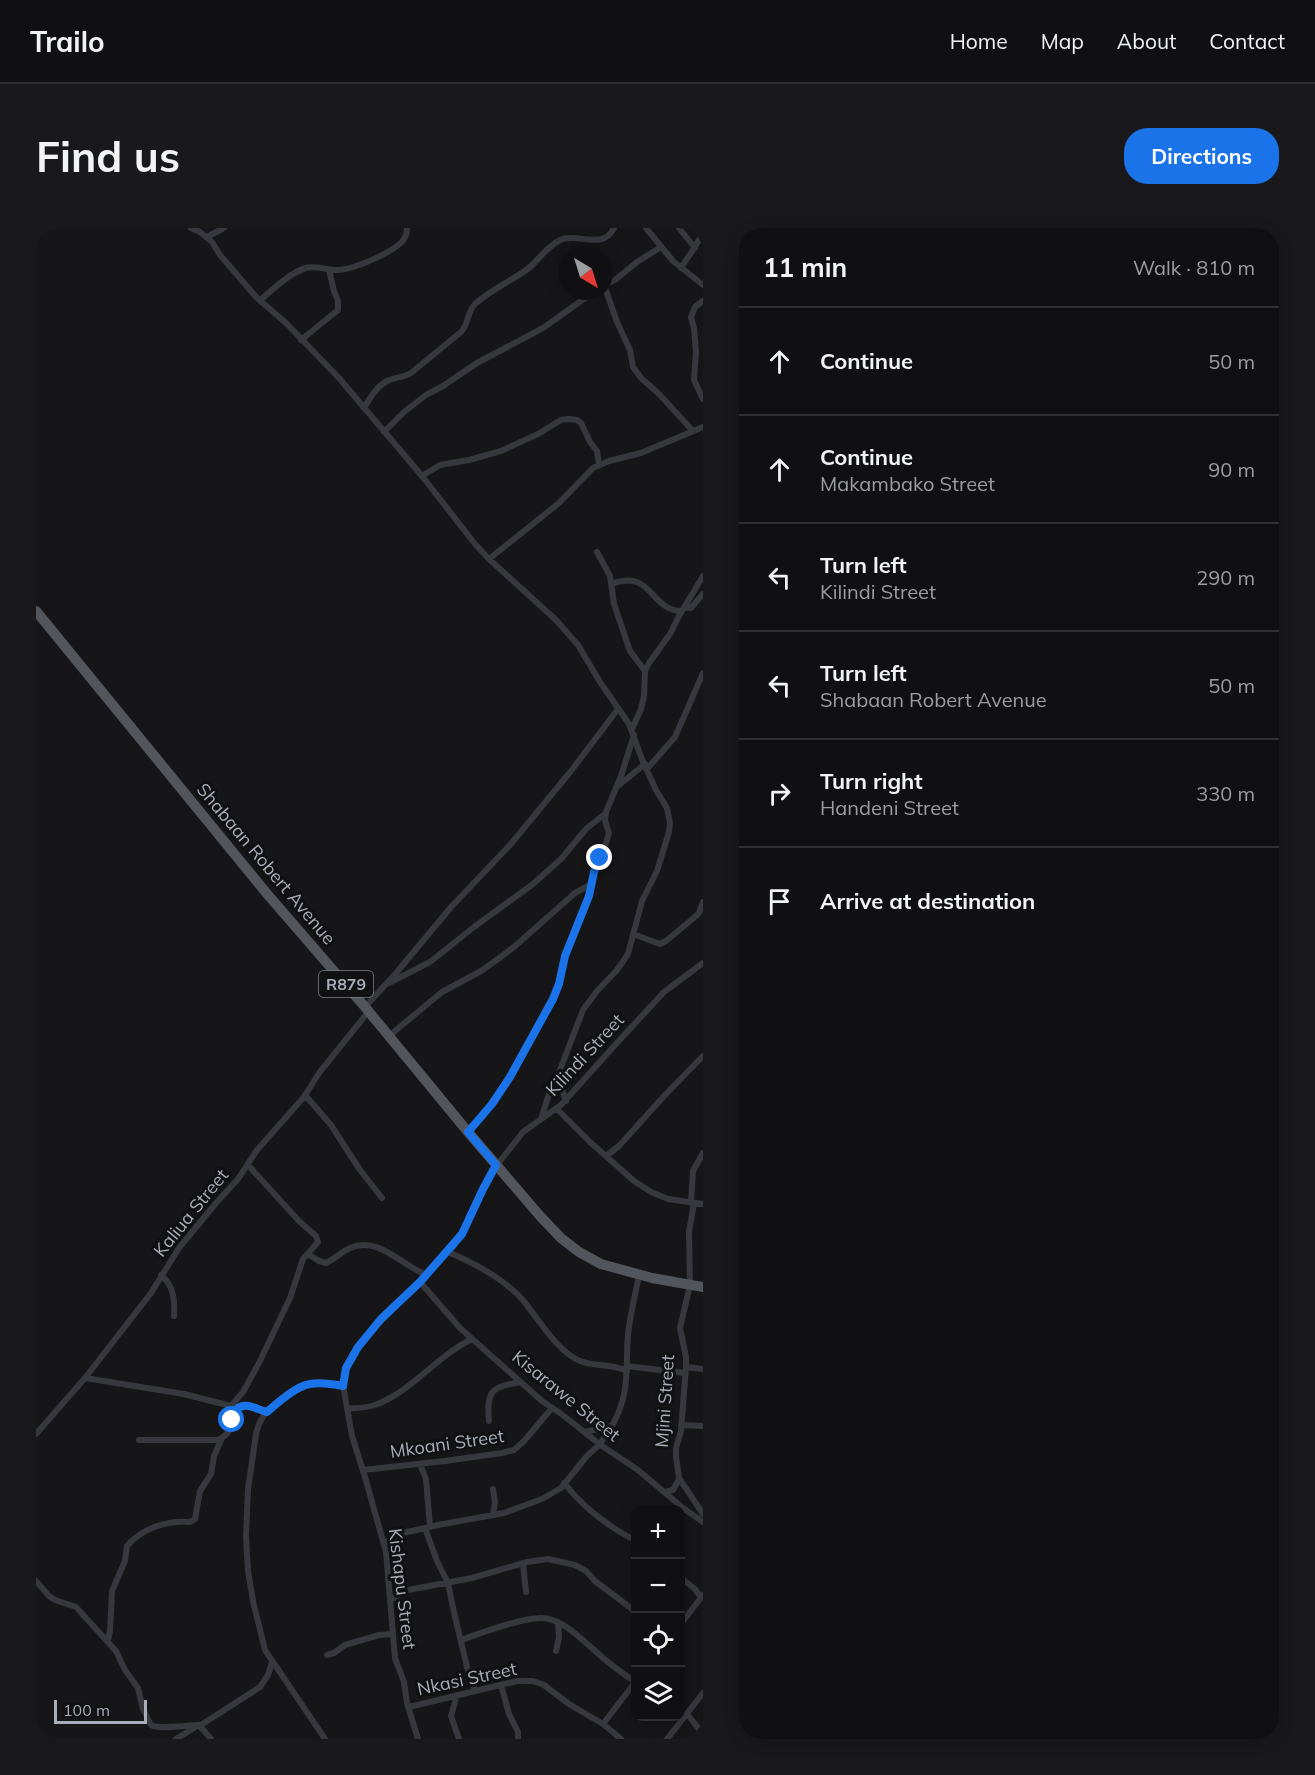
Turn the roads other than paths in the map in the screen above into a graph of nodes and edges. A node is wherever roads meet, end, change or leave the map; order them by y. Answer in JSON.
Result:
{"nodes":[{"id":1,"x":191,"y":228,"type":"edge"},
{"id":2,"x":225,"y":228,"type":"edge"},
{"id":3,"x":407,"y":228,"type":"edge"},
{"id":4,"x":614,"y":228,"type":"edge"},
{"id":5,"x":646,"y":228,"type":"edge"},
{"id":6,"x":679,"y":228,"type":"edge"},
{"id":7,"x":703,"y":228,"type":"edge"},
{"id":8,"x":207,"y":237,"type":"junction"},
{"id":9,"x":661,"y":247,"type":"junction"},
{"id":10,"x":695,"y":248,"type":"junction"},
{"id":11,"x":681,"y":268,"type":"junction"},
{"id":12,"x":329,"y":270,"type":"junction"},
{"id":13,"x":613,"y":281,"type":"edge"},
{"id":14,"x":703,"y":285,"type":"edge"},
{"id":15,"x":260,"y":300,"type":"junction"},
{"id":16,"x":582,"y":300,"type":"edge"},
{"id":17,"x":609,"y":300,"type":"edge"},
{"id":18,"x":703,"y":301,"type":"edge"},
{"id":19,"x":301,"y":340,"type":"junction"},
{"id":20,"x":703,"y":399,"type":"edge"},
{"id":21,"x":364,"y":408,"type":"junction"},
{"id":22,"x":703,"y":427,"type":"edge"},
{"id":23,"x":693,"y":431,"type":"junction"},
{"id":24,"x":384,"y":432,"type":"junction"},
{"id":25,"x":599,"y":464,"type":"junction"},
{"id":26,"x":422,"y":476,"type":"junction"},
{"id":27,"x":597,"y":552,"type":"dead end"},
{"id":28,"x":489,"y":559,"type":"junction"},
{"id":29,"x":703,"y":576,"type":"edge"},
{"id":30,"x":612,"y":584,"type":"junction"},
{"id":31,"x":703,"y":594,"type":"edge"},
{"id":32,"x":683,"y":609,"type":"junction"},
{"id":33,"x":36,"y":611,"type":"edge"},
{"id":34,"x":645,"y":671,"type":"junction"},
{"id":35,"x":703,"y":673,"type":"edge"},
{"id":36,"x":618,"y":709,"type":"junction"},
{"id":37,"x":633,"y":732,"type":"junction"},
{"id":38,"x":646,"y":767,"type":"junction"},
{"id":39,"x":616,"y":787,"type":"junction"},
{"id":40,"x":606,"y":812,"type":"junction"},
{"id":41,"x":592,"y":884,"type":"junction"},
{"id":42,"x":703,"y":902,"type":"edge"},
{"id":43,"x":633,"y":934,"type":"junction"},
{"id":44,"x":703,"y":964,"type":"edge"},
{"id":45,"x":386,"y":985,"type":"junction"},
{"id":46,"x":367,"y":1009,"type":"junction"},
{"id":47,"x":389,"y":1036,"type":"junction"},
{"id":48,"x":703,"y":1056,"type":"edge"},
{"id":49,"x":556,"y":1079,"type":"junction"},
{"id":50,"x":305,"y":1095,"type":"junction"},
{"id":51,"x":566,"y":1101,"type":"junction"},
{"id":52,"x":557,"y":1109,"type":"junction"},
{"id":53,"x":541,"y":1119,"type":"junction"},
{"id":54,"x":468,"y":1132,"type":"junction"},
{"id":55,"x":703,"y":1153,"type":"edge"},
{"id":56,"x":606,"y":1156,"type":"junction"},
{"id":57,"x":248,"y":1165,"type":"junction"},
{"id":58,"x":496,"y":1165,"type":"junction"},
{"id":59,"x":382,"y":1197,"type":"dead end"},
{"id":60,"x":692,"y":1203,"type":"junction"},
{"id":61,"x":703,"y":1204,"type":"edge"},
{"id":62,"x":448,"y":1252,"type":"junction"},
{"id":63,"x":308,"y":1254,"type":"junction"},
{"id":64,"x":161,"y":1275,"type":"junction"},
{"id":65,"x":427,"y":1275,"type":"junction"},
{"id":66,"x":639,"y":1275,"type":"junction"},
{"id":67,"x":420,"y":1282,"type":"junction"},
{"id":68,"x":690,"y":1285,"type":"junction"},
{"id":69,"x":703,"y":1287,"type":"edge"},
{"id":70,"x":174,"y":1316,"type":"dead end"},
{"id":71,"x":472,"y":1339,"type":"junction"},
{"id":72,"x":627,"y":1368,"type":"junction"},
{"id":73,"x":703,"y":1369,"type":"edge"},
{"id":74,"x":685,"y":1370,"type":"junction"},
{"id":75,"x":86,"y":1378,"type":"junction"},
{"id":76,"x":521,"y":1382,"type":"junction"},
{"id":77,"x":343,"y":1386,"type":"junction"},
{"id":78,"x":231,"y":1406,"type":"junction"},
{"id":79,"x":242,"y":1406,"type":"junction"},
{"id":80,"x":346,"y":1408,"type":"junction"},
{"id":81,"x":552,"y":1408,"type":"junction"},
{"id":82,"x":267,"y":1412,"type":"junction"},
{"id":83,"x":489,"y":1421,"type":"dead end"},
{"id":84,"x":681,"y":1425,"type":"junction"},
{"id":85,"x":612,"y":1426,"type":"junction"},
{"id":86,"x":703,"y":1426,"type":"edge"},
{"id":87,"x":585,"y":1432,"type":"junction"},
{"id":88,"x":36,"y":1434,"type":"edge"},
{"id":89,"x":222,"y":1438,"type":"junction"},
{"id":90,"x":139,"y":1440,"type":"dead end"},
{"id":91,"x":599,"y":1445,"type":"junction"},
{"id":92,"x":420,"y":1464,"type":"junction"},
{"id":93,"x":364,"y":1473,"type":"junction"},
{"id":94,"x":679,"y":1478,"type":"junction"},
{"id":95,"x":564,"y":1483,"type":"junction"},
{"id":96,"x":493,"y":1489,"type":"dead end"},
{"id":97,"x":665,"y":1492,"type":"junction"},
{"id":98,"x":703,"y":1514,"type":"edge"},
{"id":99,"x":493,"y":1515,"type":"junction"},
{"id":100,"x":703,"y":1522,"type":"edge"},
{"id":101,"x":427,"y":1527,"type":"junction"},
{"id":102,"x":631,"y":1538,"type":"edge"},
{"id":103,"x":384,"y":1543,"type":"junction"},
{"id":104,"x":523,"y":1563,"type":"junction"},
{"id":105,"x":685,"y":1580,"type":"edge"},
{"id":106,"x":36,"y":1581,"type":"edge"},
{"id":107,"x":448,"y":1583,"type":"junction"},
{"id":108,"x":526,"y":1592,"type":"dead end"},
{"id":109,"x":702,"y":1597,"type":"edge"},
{"id":110,"x":390,"y":1600,"type":"junction"},
{"id":111,"x":631,"y":1607,"type":"edge"},
{"id":112,"x":685,"y":1620,"type":"edge"},
{"id":113,"x":558,"y":1622,"type":"junction"},
{"id":114,"x":393,"y":1634,"type":"junction"},
{"id":115,"x":108,"y":1640,"type":"junction"},
{"id":116,"x":461,"y":1640,"type":"junction"},
{"id":117,"x":556,"y":1651,"type":"dead end"},
{"id":118,"x":327,"y":1655,"type":"dead end"},
{"id":119,"x":272,"y":1661,"type":"junction"},
{"id":120,"x":631,"y":1679,"type":"edge"},
{"id":121,"x":501,"y":1685,"type":"junction"},
{"id":122,"x":631,"y":1687,"type":"edge"},
{"id":123,"x":475,"y":1690,"type":"junction"},
{"id":124,"x":703,"y":1693,"type":"edge"},
{"id":125,"x":457,"y":1695,"type":"junction"},
{"id":126,"x":409,"y":1707,"type":"junction"},
{"id":127,"x":687,"y":1714,"type":"junction"},
{"id":128,"x":200,"y":1725,"type":"junction"},
{"id":129,"x":603,"y":1725,"type":"junction"},
{"id":130,"x":703,"y":1734,"type":"edge"},
{"id":131,"x":177,"y":1739,"type":"edge"},
{"id":132,"x":211,"y":1739,"type":"edge"},
{"id":133,"x":325,"y":1739,"type":"edge"},
{"id":134,"x":418,"y":1739,"type":"edge"},
{"id":135,"x":459,"y":1739,"type":"edge"},
{"id":136,"x":518,"y":1739,"type":"edge"},
{"id":137,"x":621,"y":1739,"type":"edge"},
{"id":138,"x":667,"y":1739,"type":"edge"}],
"edges":[{"from":1,"to":8,"type":"street"},
{"from":2,"to":8,"type":"street"},
{"from":3,"to":12,"type":"street"},
{"from":4,"to":21,"type":"street"},
{"from":5,"to":9,"type":"street"},
{"from":6,"to":10,"type":"street"},
{"from":7,"to":10,"type":"street"},
{"from":8,"to":15,"type":"street"},
{"from":9,"to":11,"type":"street"},
{"from":9,"to":13,"type":"street"},
{"from":10,"to":11,"type":"street"},
{"from":11,"to":14,"type":"street"},
{"from":12,"to":15,"type":"street"},
{"from":12,"to":19,"type":"street"},
{"from":15,"to":19,"type":"street"},
{"from":16,"to":24,"type":"street"},
{"from":17,"to":23,"type":"street"},
{"from":18,"to":20,"type":"street"},
{"from":19,"to":21,"type":"street"},
{"from":21,"to":24,"type":"street"},
{"from":22,"to":23,"type":"street"},
{"from":23,"to":25,"type":"street"},
{"from":24,"to":26,"type":"street"},
{"from":25,"to":26,"type":"street"},
{"from":25,"to":28,"type":"street"},
{"from":26,"to":28,"type":"street"},
{"from":27,"to":30,"type":"street"},
{"from":28,"to":36,"type":"street"},
{"from":29,"to":32,"type":"street"},
{"from":30,"to":32,"type":"street"},
{"from":30,"to":34,"type":"street"},
{"from":31,"to":32,"type":"street"},
{"from":32,"to":34,"type":"street"},
{"from":33,"to":46,"type":"main road","name":"Shabaan Robert Avenue","number":"R879"},
{"from":34,"to":37,"type":"street"},
{"from":35,"to":38,"type":"street"},
{"from":36,"to":37,"type":"street"},
{"from":36,"to":45,"type":"street","name":"Kaliua Street"},
{"from":37,"to":38,"type":"street"},
{"from":37,"to":39,"type":"street"},
{"from":38,"to":39,"type":"street"},
{"from":38,"to":43,"type":"street"},
{"from":39,"to":40,"type":"street"},
{"from":40,"to":41,"type":"street"},
{"from":40,"to":45,"type":"street"},
{"from":41,"to":47,"type":"street"},
{"from":41,"to":54,"type":"street"},
{"from":42,"to":43,"type":"street"},
{"from":43,"to":49,"type":"street"},
{"from":44,"to":51,"type":"street","name":"Kilindi Street"},
{"from":45,"to":46,"type":"street","name":"Kaliua Street"},
{"from":46,"to":47,"type":"main road","name":"Shabaan Robert Avenue","number":"R879"},
{"from":46,"to":50,"type":"street","name":"Kaliua Street"},
{"from":47,"to":54,"type":"main road","name":"Shabaan Robert Avenue","number":"R879"},
{"from":48,"to":56,"type":"street"},
{"from":49,"to":51,"type":"street"},
{"from":49,"to":53,"type":"street"},
{"from":50,"to":57,"type":"street","name":"Kaliua Street"},
{"from":50,"to":59,"type":"street"},
{"from":51,"to":52,"type":"street","name":"Kilindi Street"},
{"from":52,"to":53,"type":"street","name":"Kilindi Street"},
{"from":52,"to":56,"type":"street"},
{"from":53,"to":58,"type":"street","name":"Kilindi Street"},
{"from":54,"to":58,"type":"main road","name":"Shabaan Robert Avenue","number":"R879"},
{"from":55,"to":60,"type":"street","name":"Mjini Street"},
{"from":56,"to":60,"type":"street"},
{"from":57,"to":63,"type":"street"},
{"from":57,"to":64,"type":"street","name":"Kaliua Street"},
{"from":58,"to":62,"type":"street","name":"Kilindi Street"},
{"from":58,"to":66,"type":"main road","name":"Shabaan Robert Avenue","number":"R879"},
{"from":60,"to":61,"type":"street"},
{"from":60,"to":68,"type":"street","name":"Mjini Street"},
{"from":62,"to":65,"type":"street","name":"Kilindi Street"},
{"from":62,"to":72,"type":"street"},
{"from":63,"to":65,"type":"street"},
{"from":63,"to":78,"type":"street"},
{"from":64,"to":70,"type":"street"},
{"from":64,"to":75,"type":"street","name":"Kaliua Street"},
{"from":65,"to":67,"type":"street","name":"Kilindi Street"},
{"from":66,"to":68,"type":"main road","name":"Shabaan Robert Avenue","number":"R879"},
{"from":66,"to":72,"type":"street"},
{"from":67,"to":71,"type":"street","name":"Kisarawe Street"},
{"from":67,"to":77,"type":"street","name":"Kilindi Street"},
{"from":68,"to":69,"type":"main road","name":"Shabaan Robert Avenue","number":"R879"},
{"from":68,"to":74,"type":"street","name":"Mjini Street"},
{"from":71,"to":76,"type":"street","name":"Kisarawe Street"},
{"from":71,"to":80,"type":"street"},
{"from":72,"to":74,"type":"street"},
{"from":72,"to":85,"type":"street"},
{"from":73,"to":74,"type":"street"},
{"from":74,"to":84,"type":"street","name":"Mjini Street"},
{"from":75,"to":78,"type":"street"},
{"from":75,"to":88,"type":"street","name":"Kaliua Street"},
{"from":76,"to":81,"type":"street","name":"Kisarawe Street"},
{"from":76,"to":83,"type":"street"},
{"from":77,"to":80,"type":"street","name":"Kilindi Street"},
{"from":77,"to":82,"type":"street"},
{"from":78,"to":79,"type":"street"},
{"from":79,"to":82,"type":"street"},
{"from":79,"to":89,"type":"street"},
{"from":80,"to":93,"type":"street","name":"Kilindi Street"},
{"from":81,"to":87,"type":"street","name":"Kisarawe Street"},
{"from":81,"to":92,"type":"street","name":"Mkoani Street"},
{"from":82,"to":119,"type":"street"},
{"from":84,"to":86,"type":"street"},
{"from":84,"to":94,"type":"street","name":"Mjini Street"},
{"from":85,"to":87,"type":"street"},
{"from":85,"to":91,"type":"street"},
{"from":87,"to":91,"type":"street","name":"Kisarawe Street"},
{"from":89,"to":90,"type":"street"},
{"from":89,"to":115,"type":"street"},
{"from":91,"to":95,"type":"street"},
{"from":91,"to":97,"type":"street","name":"Kisarawe Street"},
{"from":92,"to":93,"type":"street","name":"Mkoani Street"},
{"from":92,"to":101,"type":"street"},
{"from":93,"to":103,"type":"street","name":"Kishapu Street"},
{"from":94,"to":97,"type":"street"},
{"from":94,"to":98,"type":"street","name":"Mjini Street"},
{"from":95,"to":99,"type":"street"},
{"from":95,"to":102,"type":"street"},
{"from":96,"to":99,"type":"street"},
{"from":97,"to":100,"type":"street","name":"Kisarawe Street"},
{"from":99,"to":101,"type":"street"},
{"from":101,"to":103,"type":"street"},
{"from":101,"to":107,"type":"street"},
{"from":103,"to":110,"type":"street","name":"Kishapu Street"},
{"from":104,"to":107,"type":"street"},
{"from":104,"to":108,"type":"street"},
{"from":104,"to":111,"type":"street"},
{"from":105,"to":109,"type":"street"},
{"from":106,"to":115,"type":"street"},
{"from":107,"to":110,"type":"street"},
{"from":107,"to":116,"type":"street"},
{"from":109,"to":112,"type":"street"},
{"from":110,"to":114,"type":"street","name":"Kishapu Street"},
{"from":113,"to":116,"type":"street"},
{"from":113,"to":117,"type":"street"},
{"from":113,"to":120,"type":"street"},
{"from":114,"to":118,"type":"street"},
{"from":114,"to":126,"type":"street","name":"Kishapu Street"},
{"from":115,"to":128,"type":"street"},
{"from":116,"to":123,"type":"street"},
{"from":119,"to":128,"type":"street"},
{"from":119,"to":133,"type":"street"},
{"from":121,"to":123,"type":"street","name":"Nkasi Street"},
{"from":121,"to":129,"type":"street","name":"Nkasi Street"},
{"from":121,"to":136,"type":"street"},
{"from":122,"to":129,"type":"street"},
{"from":123,"to":125,"type":"street","name":"Nkasi Street"},
{"from":124,"to":127,"type":"street"},
{"from":125,"to":126,"type":"street","name":"Nkasi Street"},
{"from":125,"to":135,"type":"street"},
{"from":126,"to":134,"type":"street","name":"Kishapu Street"},
{"from":127,"to":130,"type":"street"},
{"from":127,"to":138,"type":"street"},
{"from":128,"to":131,"type":"street"},
{"from":128,"to":132,"type":"street"},
{"from":129,"to":137,"type":"street","name":"Nkasi Street"}]}
